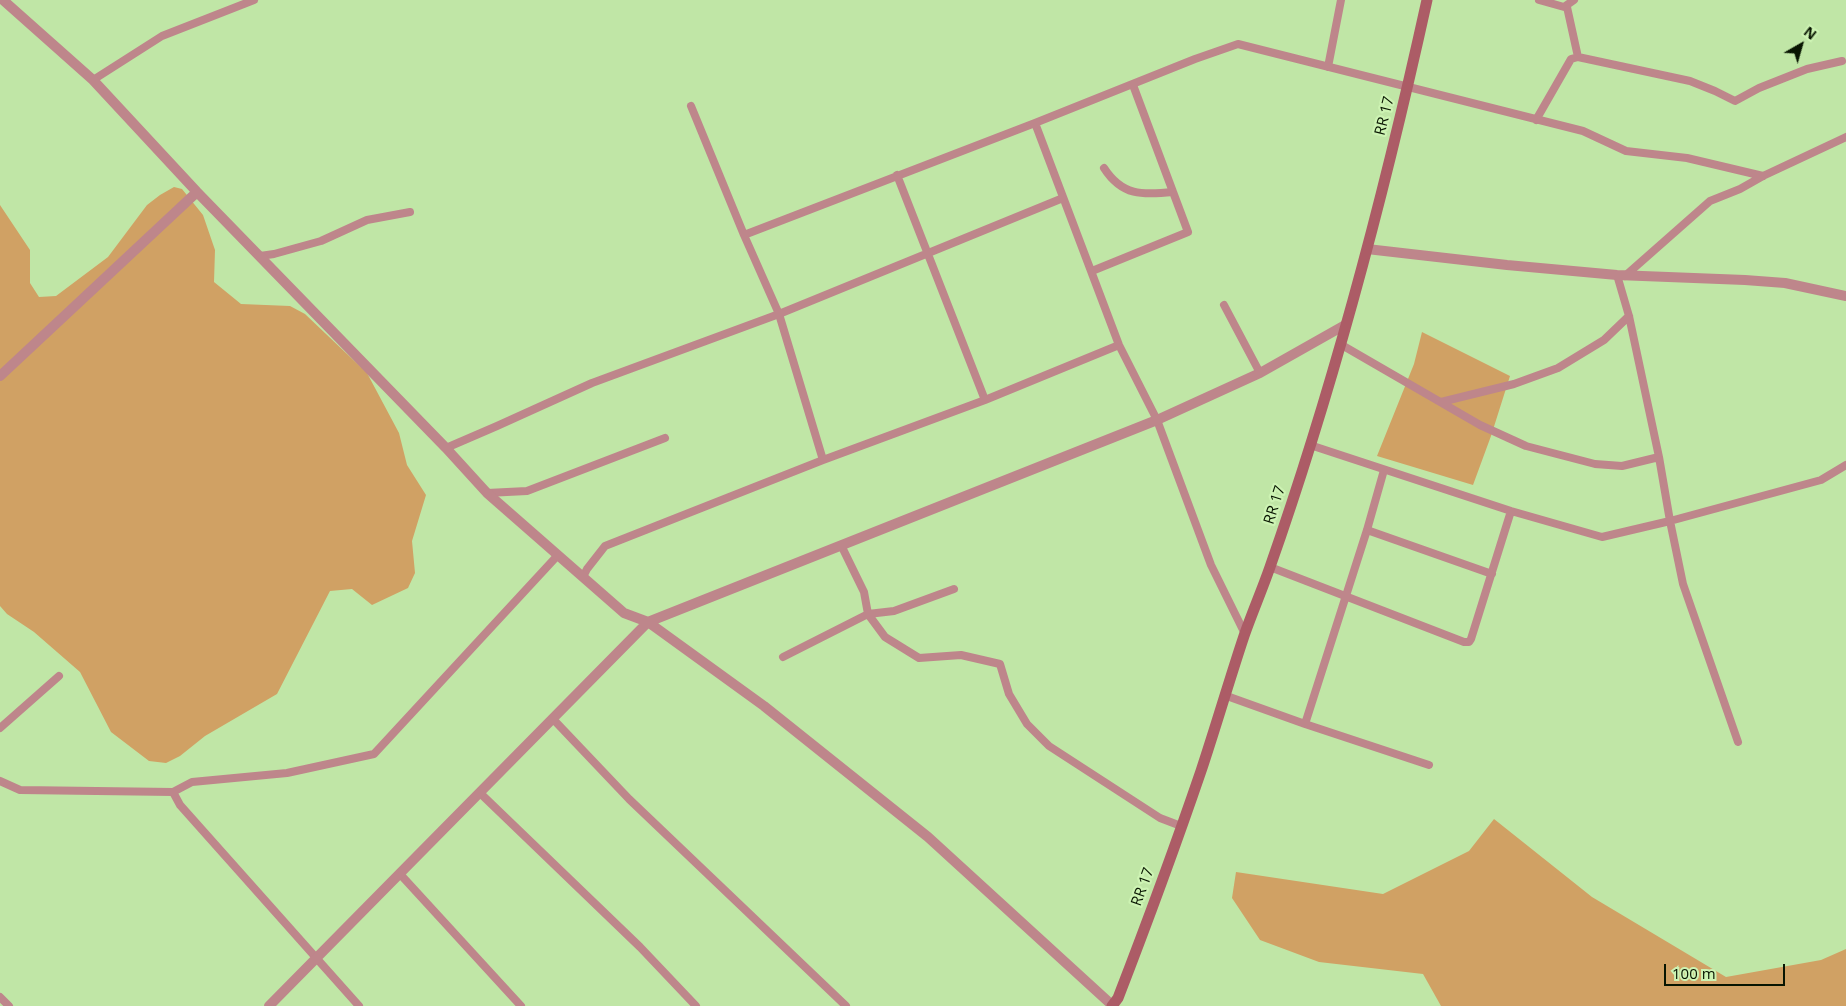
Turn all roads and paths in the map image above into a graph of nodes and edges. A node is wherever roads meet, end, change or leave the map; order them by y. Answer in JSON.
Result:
{"nodes":[{"id":1,"x":3,"y":0,"type":"edge"},
{"id":2,"x":254,"y":0,"type":"edge"},
{"id":3,"x":1341,"y":0,"type":"edge"},
{"id":4,"x":1427,"y":0,"type":"edge"},
{"id":5,"x":1539,"y":0,"type":"edge"},
{"id":6,"x":1574,"y":0,"type":"edge"},
{"id":7,"x":1567,"y":6,"type":"junction"},
{"id":8,"x":1578,"y":57,"type":"junction"},
{"id":9,"x":1842,"y":61,"type":"dead end"},
{"id":10,"x":1328,"y":67,"type":"junction"},
{"id":11,"x":93,"y":80,"type":"junction"},
{"id":12,"x":1133,"y":85,"type":"junction"},
{"id":13,"x":1408,"y":88,"type":"junction"},
{"id":14,"x":691,"y":106,"type":"dead end"},
{"id":15,"x":1536,"y":120,"type":"junction"},
{"id":16,"x":1035,"y":123,"type":"junction"},
{"id":17,"x":1846,"y":137,"type":"edge"},
{"id":18,"x":1104,"y":168,"type":"dead end"},
{"id":19,"x":897,"y":174,"type":"junction"},
{"id":20,"x":1763,"y":176,"type":"junction"},
{"id":21,"x":197,"y":192,"type":"junction"},
{"id":22,"x":1173,"y":192,"type":"junction"},
{"id":23,"x":1064,"y":198,"type":"junction"},
{"id":24,"x":410,"y":212,"type":"dead end"},
{"id":25,"x":744,"y":234,"type":"junction"},
{"id":26,"x":1367,"y":249,"type":"junction"},
{"id":27,"x":928,"y":253,"type":"junction"},
{"id":28,"x":260,"y":256,"type":"junction"},
{"id":29,"x":1092,"y":272,"type":"junction"},
{"id":30,"x":1621,"y":275,"type":"junction"},
{"id":31,"x":1846,"y":296,"type":"edge"},
{"id":32,"x":1224,"y":305,"type":"dead end"},
{"id":33,"x":779,"y":314,"type":"junction"},
{"id":34,"x":1628,"y":316,"type":"junction"},
{"id":35,"x":1345,"y":325,"type":"junction"},
{"id":36,"x":1340,"y":344,"type":"junction"},
{"id":37,"x":1119,"y":345,"type":"junction"},
{"id":38,"x":1260,"y":373,"type":"junction"},
{"id":39,"x":0,"y":376,"type":"edge"},
{"id":40,"x":985,"y":400,"type":"junction"},
{"id":41,"x":1441,"y":402,"type":"junction"},
{"id":42,"x":1156,"y":420,"type":"junction"},
{"id":43,"x":665,"y":438,"type":"dead end"},
{"id":44,"x":1310,"y":445,"type":"junction"},
{"id":45,"x":446,"y":448,"type":"junction"},
{"id":46,"x":1660,"y":457,"type":"junction"},
{"id":47,"x":824,"y":460,"type":"junction"},
{"id":48,"x":1846,"y":465,"type":"edge"},
{"id":49,"x":1384,"y":470,"type":"junction"},
{"id":50,"x":487,"y":493,"type":"junction"},
{"id":51,"x":1511,"y":511,"type":"junction"},
{"id":52,"x":1670,"y":520,"type":"junction"},
{"id":53,"x":1367,"y":530,"type":"junction"},
{"id":54,"x":841,"y":545,"type":"junction"},
{"id":55,"x":558,"y":555,"type":"junction"},
{"id":56,"x":1270,"y":567,"type":"junction"},
{"id":57,"x":1492,"y":574,"type":"junction"},
{"id":58,"x":583,"y":577,"type":"junction"},
{"id":59,"x":954,"y":589,"type":"dead end"},
{"id":60,"x":1347,"y":595,"type":"junction"},
{"id":61,"x":868,"y":614,"type":"junction"},
{"id":62,"x":648,"y":622,"type":"junction"},
{"id":63,"x":1245,"y":634,"type":"junction"},
{"id":64,"x":783,"y":657,"type":"dead end"},
{"id":65,"x":59,"y":676,"type":"dead end"},
{"id":66,"x":1224,"y":695,"type":"junction"},
{"id":67,"x":553,"y":719,"type":"junction"},
{"id":68,"x":1305,"y":724,"type":"junction"},
{"id":69,"x":0,"y":728,"type":"edge"},
{"id":70,"x":1738,"y":742,"type":"dead end"},
{"id":71,"x":1429,"y":765,"type":"dead end"},
{"id":72,"x":0,"y":781,"type":"edge"},
{"id":73,"x":173,"y":792,"type":"junction"},
{"id":74,"x":480,"y":793,"type":"junction"},
{"id":75,"x":1181,"y":826,"type":"junction"},
{"id":76,"x":400,"y":874,"type":"junction"},
{"id":77,"x":316,"y":958,"type":"junction"},
{"id":78,"x":0,"y":997,"type":"edge"},
{"id":79,"x":9,"y":1006,"type":"edge"},
{"id":80,"x":269,"y":1006,"type":"edge"},
{"id":81,"x":359,"y":1006,"type":"edge"},
{"id":82,"x":521,"y":1006,"type":"edge"},
{"id":83,"x":696,"y":1006,"type":"edge"},
{"id":84,"x":846,"y":1006,"type":"edge"},
{"id":85,"x":1112,"y":1006,"type":"edge"}],
"edges":[{"from":1,"to":11,"type":"street"},
{"from":2,"to":11,"type":"street"},
{"from":3,"to":10,"type":"street"},
{"from":4,"to":13,"type":"main road","name":"RR 17","number":"RR 17"},
{"from":5,"to":7,"type":"street"},
{"from":6,"to":7,"type":"street"},
{"from":7,"to":8,"type":"street"},
{"from":8,"to":9,"type":"street"},
{"from":8,"to":15,"type":"street"},
{"from":10,"to":12,"type":"street"},
{"from":10,"to":13,"type":"street"},
{"from":11,"to":21,"type":"street"},
{"from":12,"to":16,"type":"street"},
{"from":12,"to":22,"type":"street"},
{"from":13,"to":15,"type":"street"},
{"from":13,"to":26,"type":"main road","name":"RR 17","number":"RR 17"},
{"from":14,"to":25,"type":"street"},
{"from":15,"to":20,"type":"street"},
{"from":16,"to":19,"type":"street"},
{"from":16,"to":23,"type":"street"},
{"from":17,"to":20,"type":"street"},
{"from":18,"to":22,"type":"street"},
{"from":19,"to":25,"type":"street"},
{"from":19,"to":27,"type":"street"},
{"from":20,"to":30,"type":"street"},
{"from":21,"to":28,"type":"street"},
{"from":21,"to":39,"type":"street"},
{"from":22,"to":29,"type":"street"},
{"from":23,"to":27,"type":"street"},
{"from":23,"to":29,"type":"street"},
{"from":24,"to":28,"type":"street"},
{"from":25,"to":33,"type":"street"},
{"from":26,"to":30,"type":"street"},
{"from":26,"to":35,"type":"main road","name":"RR 17","number":"RR 17"},
{"from":27,"to":33,"type":"street"},
{"from":27,"to":40,"type":"street"},
{"from":28,"to":45,"type":"street"},
{"from":29,"to":37,"type":"street"},
{"from":30,"to":31,"type":"street"},
{"from":30,"to":34,"type":"street"},
{"from":32,"to":38,"type":"street"},
{"from":33,"to":45,"type":"street"},
{"from":33,"to":47,"type":"street"},
{"from":34,"to":41,"type":"street"},
{"from":34,"to":46,"type":"street"},
{"from":35,"to":36,"type":"main road","name":"RR 17","number":"RR 17"},
{"from":35,"to":38,"type":"street"},
{"from":36,"to":41,"type":"street"},
{"from":36,"to":44,"type":"main road","name":"RR 17","number":"RR 17"},
{"from":37,"to":40,"type":"street"},
{"from":37,"to":42,"type":"street"},
{"from":38,"to":42,"type":"street"},
{"from":40,"to":47,"type":"street"},
{"from":41,"to":46,"type":"street"},
{"from":42,"to":54,"type":"street"},
{"from":42,"to":63,"type":"street"},
{"from":43,"to":50,"type":"street"},
{"from":44,"to":49,"type":"street"},
{"from":44,"to":56,"type":"main road","name":"RR 17","number":"RR 17"},
{"from":45,"to":50,"type":"street"},
{"from":46,"to":52,"type":"street"},
{"from":47,"to":58,"type":"street"},
{"from":48,"to":52,"type":"street"},
{"from":49,"to":51,"type":"street"},
{"from":49,"to":53,"type":"street"},
{"from":50,"to":55,"type":"street"},
{"from":51,"to":52,"type":"street"},
{"from":51,"to":57,"type":"street"},
{"from":52,"to":70,"type":"street"},
{"from":53,"to":57,"type":"street"},
{"from":53,"to":60,"type":"street"},
{"from":54,"to":61,"type":"street"},
{"from":54,"to":62,"type":"street"},
{"from":55,"to":58,"type":"street"},
{"from":55,"to":73,"type":"street"},
{"from":56,"to":60,"type":"street"},
{"from":56,"to":63,"type":"main road","name":"RR 17","number":"RR 17"},
{"from":57,"to":60,"type":"street"},
{"from":58,"to":62,"type":"street"},
{"from":59,"to":61,"type":"street"},
{"from":60,"to":68,"type":"street"},
{"from":61,"to":64,"type":"street"},
{"from":61,"to":75,"type":"street"},
{"from":62,"to":67,"type":"street"},
{"from":62,"to":85,"type":"street"},
{"from":63,"to":66,"type":"main road","name":"RR 17","number":"RR 17"},
{"from":65,"to":69,"type":"street"},
{"from":66,"to":68,"type":"street"},
{"from":66,"to":75,"type":"main road","name":"RR 17","number":"RR 17"},
{"from":67,"to":74,"type":"street"},
{"from":67,"to":84,"type":"street"},
{"from":68,"to":71,"type":"street"},
{"from":72,"to":73,"type":"street"},
{"from":73,"to":77,"type":"street"},
{"from":74,"to":76,"type":"street"},
{"from":74,"to":83,"type":"street"},
{"from":75,"to":85,"type":"main road","name":"RR 17","number":"RR 17"},
{"from":76,"to":77,"type":"street"},
{"from":76,"to":82,"type":"street"},
{"from":77,"to":80,"type":"street"},
{"from":77,"to":81,"type":"street"},
{"from":78,"to":79,"type":"street"}]}
